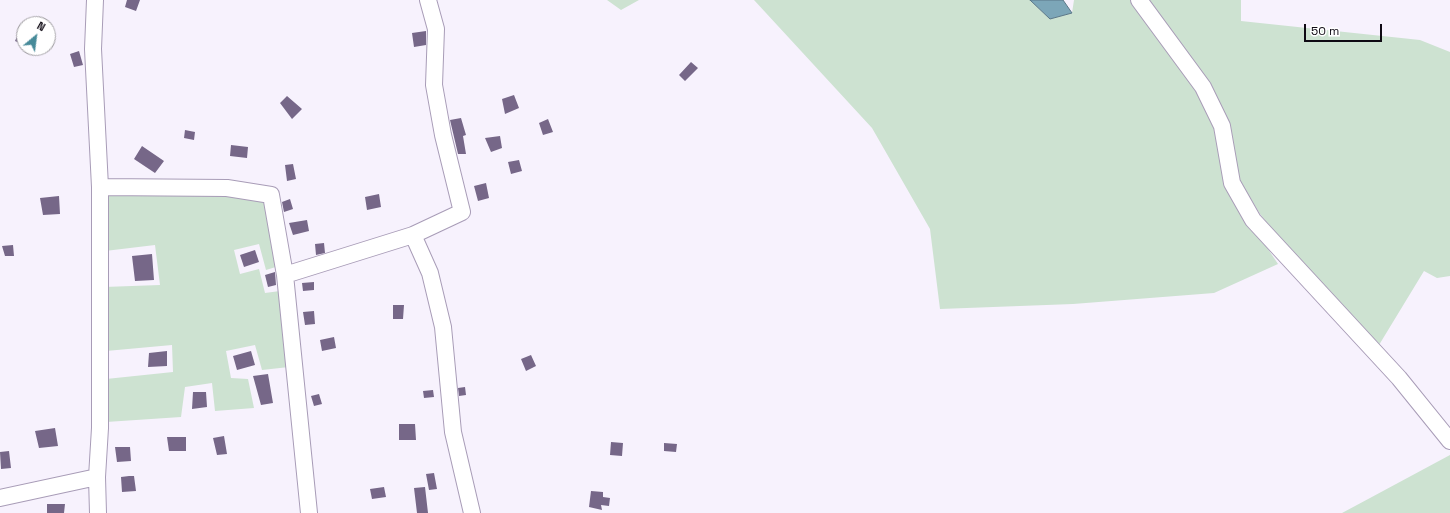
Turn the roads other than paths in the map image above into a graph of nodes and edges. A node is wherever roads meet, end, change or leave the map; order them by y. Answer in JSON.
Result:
{"nodes":[{"id":1,"x":95,"y":0,"type":"edge"},
{"id":2,"x":428,"y":0,"type":"edge"},
{"id":3,"x":1139,"y":0,"type":"edge"},
{"id":4,"x":100,"y":187,"type":"junction"},
{"id":5,"x":413,"y":235,"type":"junction"},
{"id":6,"x":285,"y":275,"type":"junction"},
{"id":7,"x":1450,"y":441,"type":"edge"},
{"id":8,"x":97,"y":477,"type":"junction"},
{"id":9,"x":0,"y":498,"type":"edge"},
{"id":10,"x":98,"y":513,"type":"edge"},
{"id":11,"x":310,"y":513,"type":"edge"},
{"id":12,"x":472,"y":513,"type":"edge"}],
"edges":[{"from":1,"to":4,"type":"street"},
{"from":2,"to":5,"type":"street"},
{"from":3,"to":7,"type":"street"},
{"from":4,"to":6,"type":"street"},
{"from":4,"to":8,"type":"street"},
{"from":5,"to":6,"type":"street"},
{"from":5,"to":12,"type":"street"},
{"from":6,"to":11,"type":"street"},
{"from":8,"to":9,"type":"street"},
{"from":8,"to":10,"type":"street"}]}
